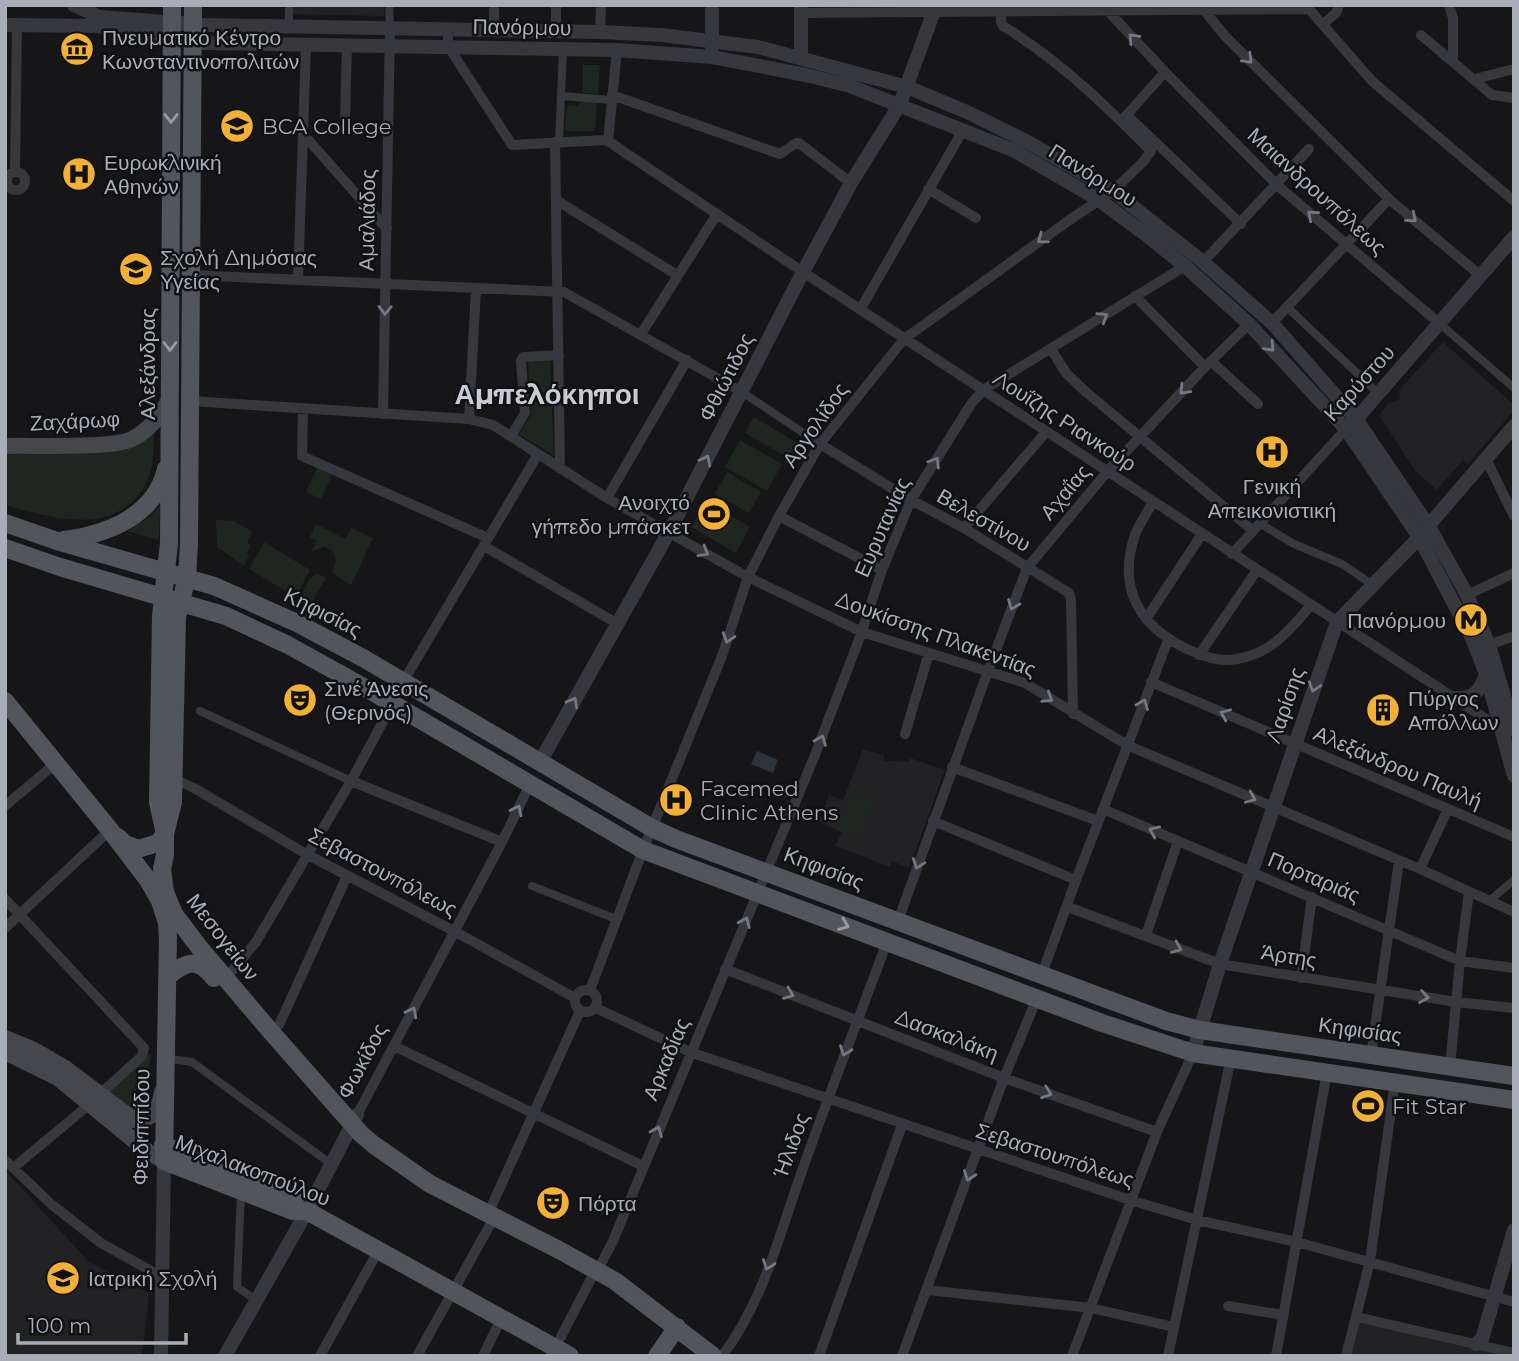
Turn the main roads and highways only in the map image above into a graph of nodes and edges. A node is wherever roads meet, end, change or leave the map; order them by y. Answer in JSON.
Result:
{"nodes":[{"id":1,"x":193,"y":5,"type":"edge"},
{"id":2,"x":172,"y":22,"type":"edge"},
{"id":3,"x":170,"y":399,"type":"junction"},
{"id":4,"x":5,"y":446,"type":"edge"},
{"id":5,"x":170,"y":455,"type":"junction"},
{"id":6,"x":5,"y":524,"type":"edge"},
{"id":7,"x":57,"y":541,"type":"junction"},
{"id":8,"x":5,"y":548,"type":"edge"},
{"id":9,"x":166,"y":572,"type":"junction"},
{"id":10,"x":187,"y":577,"type":"junction"},
{"id":11,"x":171,"y":600,"type":"junction"},
{"id":12,"x":5,"y":701,"type":"edge"},
{"id":13,"x":110,"y":830,"type":"junction"},
{"id":14,"x":165,"y":834,"type":"junction"},
{"id":15,"x":165,"y":855,"type":"junction"},
{"id":16,"x":160,"y":901,"type":"joint"},
{"id":17,"x":167,"y":976,"type":"junction"},
{"id":18,"x":5,"y":1038,"type":"edge"},
{"id":19,"x":5,"y":1052,"type":"edge"},
{"id":20,"x":1514,"y":1076,"type":"edge"},
{"id":21,"x":164,"y":1079,"type":"junction"},
{"id":22,"x":95,"y":1100,"type":"junction"},
{"id":23,"x":1514,"y":1100,"type":"edge"},
{"id":24,"x":352,"y":1124,"type":"junction"},
{"id":25,"x":164,"y":1153,"type":"junction"},
{"id":26,"x":307,"y":1211,"type":"junction"},
{"id":27,"x":647,"y":1304,"type":"junction"},
{"id":28,"x":677,"y":1327,"type":"junction"},
{"id":29,"x":559,"y":1353,"type":"edge"},
{"id":30,"x":657,"y":1356,"type":"edge"},
{"id":31,"x":713,"y":1356,"type":"edge"}],
"edges":[{"from":1,"to":10,"type":"main road","name":"Αλεξάνδρας"},
{"from":2,"to":3,"type":"main road","name":"Αλεξάνδρας","one_way":true},
{"from":3,"to":4,"type":"main road","name":"Ζαχάρωφ"},
{"from":3,"to":5,"type":"main road","name":"Αλεξάνδρας"},
{"from":5,"to":7,"type":"main road"},
{"from":5,"to":9,"type":"main road","name":"Αλεξάνδρας"},
{"from":6,"to":7,"type":"main road","name":"Κηφισίας"},
{"from":7,"to":9,"type":"main road","name":"Κηφισίας"},
{"from":8,"to":11,"type":"main road"},
{"from":9,"to":10,"type":"main road","name":"Κηφισίας"},
{"from":9,"to":11,"type":"main road","name":"Αλεξάνδρας"},
{"from":10,"to":11,"type":"main road"},
{"from":10,"to":20,"type":"main road","name":"Κηφισίας"},
{"from":11,"to":14,"type":"main road"},
{"from":11,"to":14,"type":"main road"},
{"from":11,"to":23,"type":"main road","one_way":true},
{"from":12,"to":13,"type":"main road","name":"Μεσογείων"},
{"from":13,"to":14,"type":"main road"},
{"from":13,"to":16,"type":"main road","name":"Μεσογείων"},
{"from":14,"to":15,"type":"main road"},
{"from":15,"to":24,"type":"main road","name":"Μεσογείων"},
{"from":15,"to":24,"type":"main road","name":"Μεσογείων"},
{"from":16,"to":17,"type":"main road","name":"Φειδιππίδου"},
{"from":17,"to":21,"type":"main road","name":"Φειδιππίδου"},
{"from":17,"to":24,"type":"main road","name":"Μεσογείων"},
{"from":18,"to":22,"type":"main road","name":"Μιχαλακοπούλου"},
{"from":19,"to":22,"type":"main road","name":"Μιχαλακοπούλου"},
{"from":21,"to":22,"type":"main road","name":"Μιχαλακοπούλου"},
{"from":21,"to":25,"type":"main road","name":"Φειδιππίδου"},
{"from":22,"to":25,"type":"main road","name":"Μιχαλακοπούλου"},
{"from":24,"to":27,"type":"main road","name":"Μεσογείων"},
{"from":24,"to":27,"type":"main road","name":"Μεσογείων"},
{"from":24,"to":27,"type":"main road","name":"Μεσογείων"},
{"from":25,"to":26,"type":"main road","name":"Μιχαλακοπούλου"},
{"from":25,"to":26,"type":"main road"},
{"from":26,"to":29,"type":"main road","name":"Μιχαλακοπούλου"},
{"from":27,"to":28,"type":"main road"},
{"from":28,"to":30,"type":"main road"},
{"from":28,"to":31,"type":"main road"}]}
